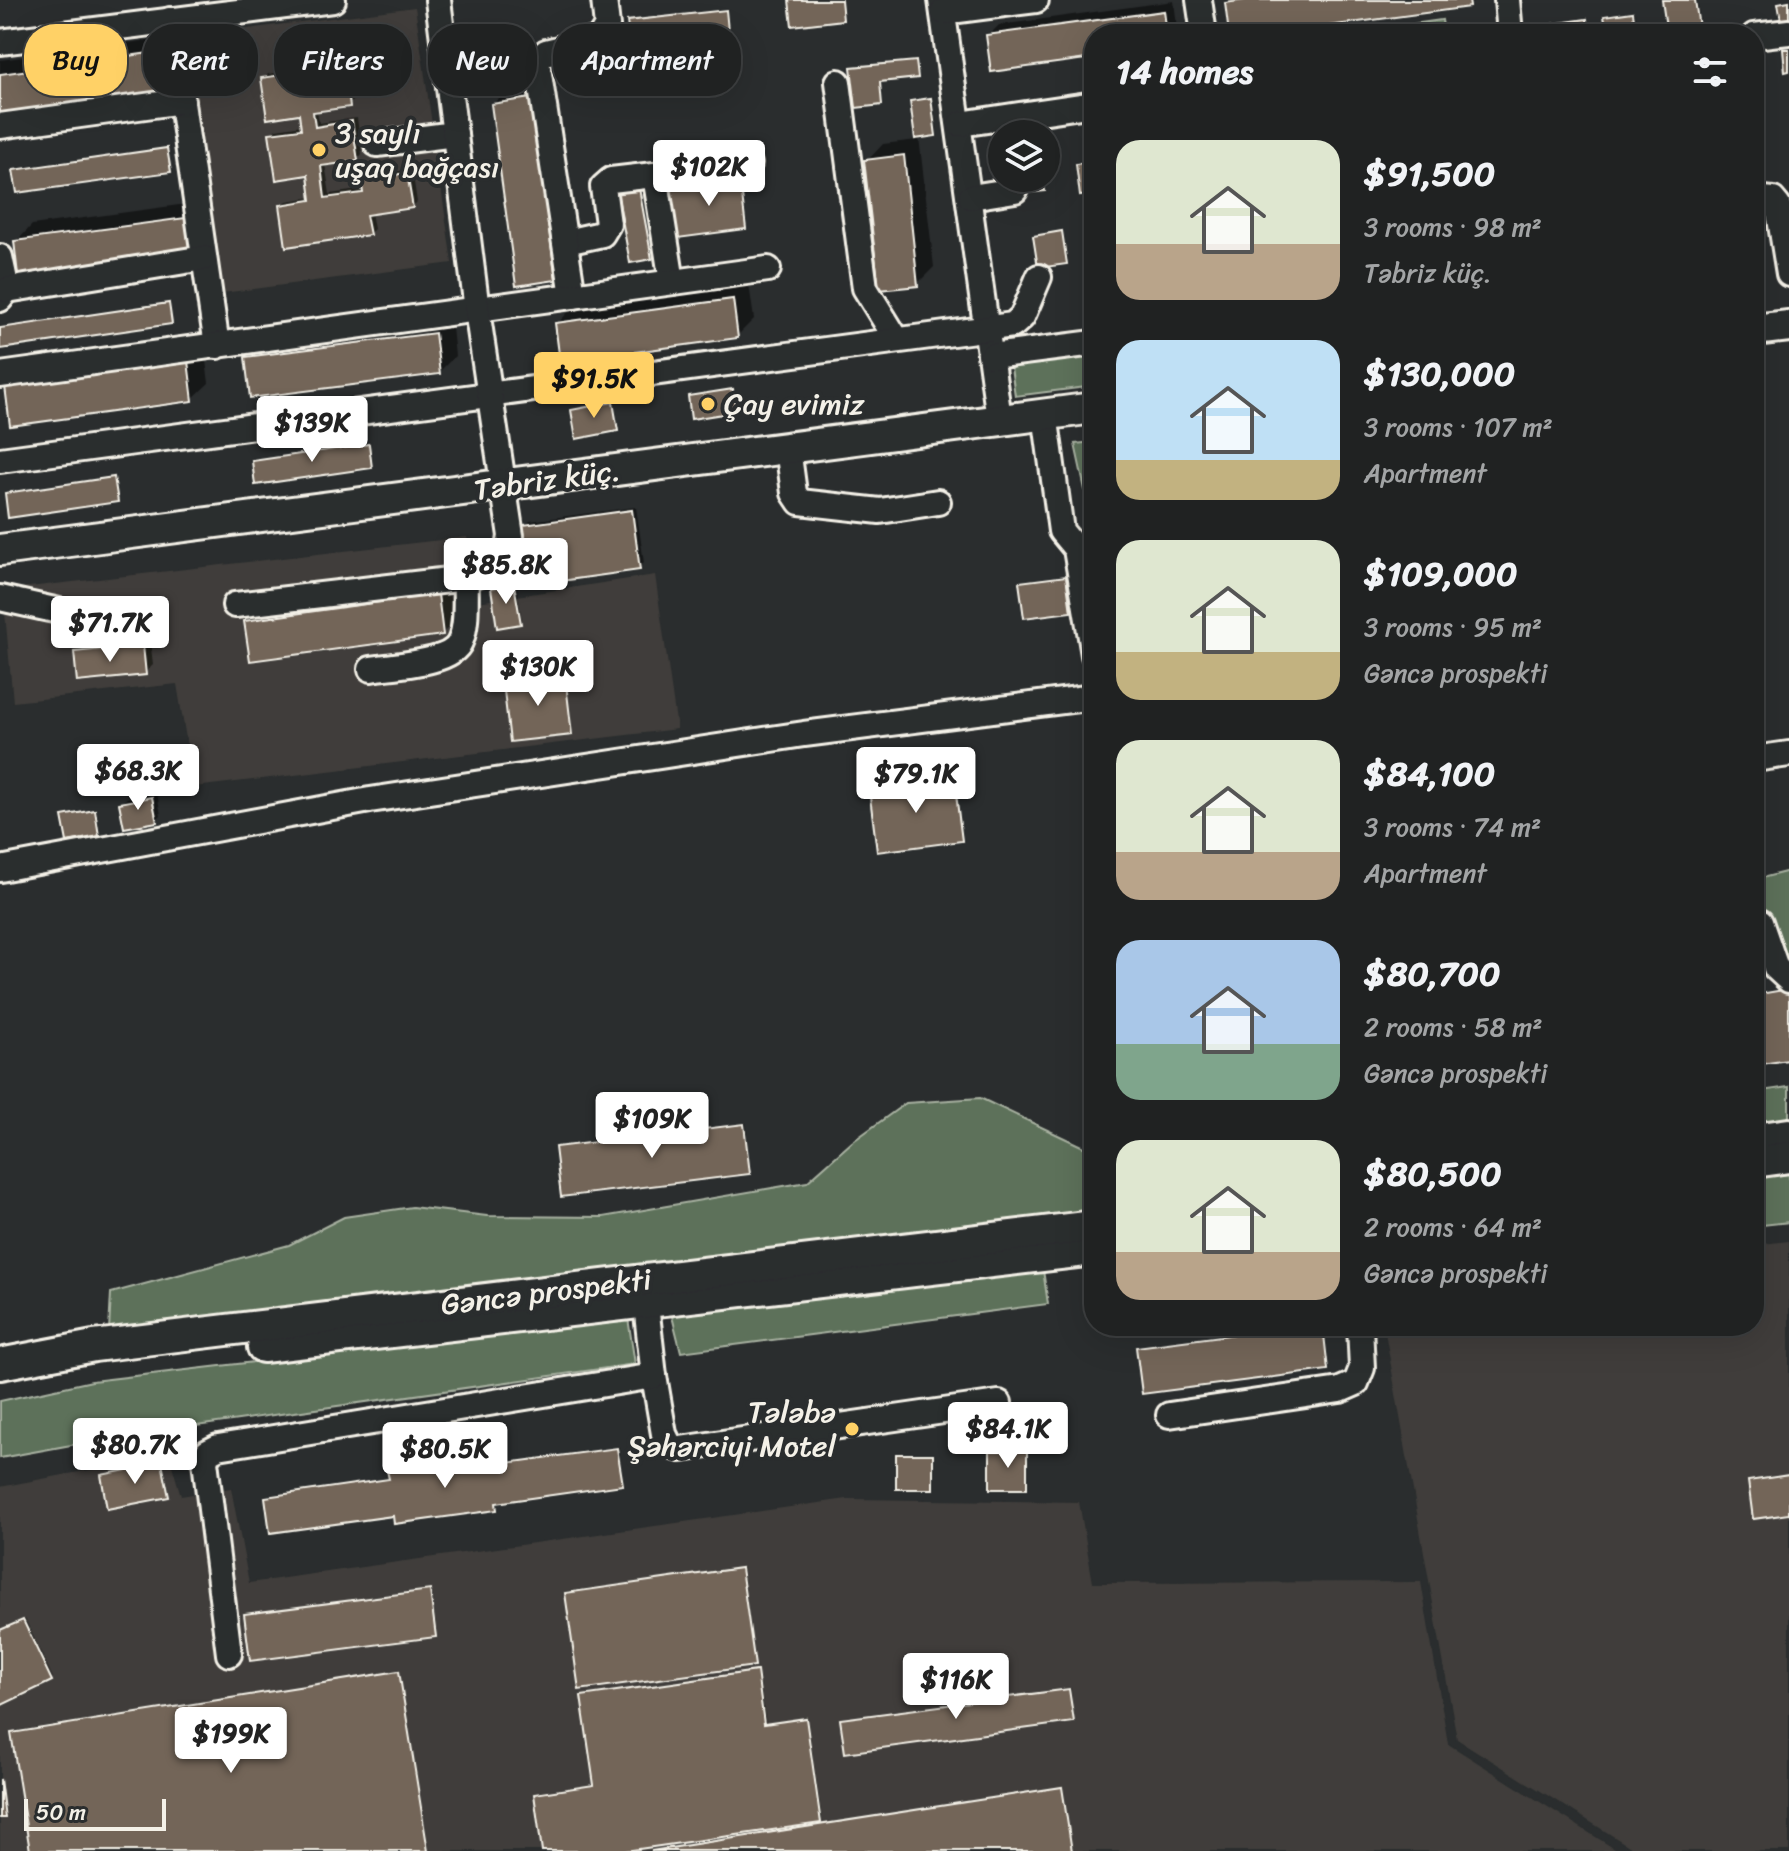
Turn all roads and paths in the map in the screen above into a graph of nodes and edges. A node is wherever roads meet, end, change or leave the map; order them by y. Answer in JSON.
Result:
{"nodes":[{"id":1,"x":333,"y":0,"type":"edge"},
{"id":2,"x":438,"y":0,"type":"edge"},
{"id":3,"x":604,"y":0,"type":"edge"},
{"id":4,"x":1036,"y":0,"type":"edge"},
{"id":5,"x":1199,"y":0,"type":"edge"},
{"id":6,"x":1507,"y":0,"type":"edge"},
{"id":7,"x":942,"y":6,"type":"edge"},
{"id":8,"x":170,"y":20,"type":"junction"},
{"id":9,"x":1203,"y":24,"type":"edge"},
{"id":10,"x":1509,"y":24,"type":"edge"},
{"id":11,"x":1789,"y":32,"type":"edge"},
{"id":12,"x":1764,"y":35,"type":"edge"},
{"id":13,"x":0,"y":42,"type":"edge"},
{"id":14,"x":838,"y":82,"type":"dead end"},
{"id":15,"x":182,"y":101,"type":"junction"},
{"id":16,"x":1084,"y":105,"type":"edge"},
{"id":17,"x":960,"y":124,"type":"junction"},
{"id":18,"x":0,"y":126,"type":"edge"},
{"id":19,"x":455,"y":134,"type":"junction"},
{"id":20,"x":377,"y":144,"type":"dead end"},
{"id":21,"x":749,"y":164,"type":"dead end"},
{"id":22,"x":655,"y":175,"type":"junction"},
{"id":23,"x":1002,"y":192,"type":"edge"},
{"id":24,"x":971,"y":197,"type":"junction"},
{"id":25,"x":1764,"y":199,"type":"edge"},
{"id":26,"x":1785,"y":223,"type":"edge"},
{"id":27,"x":566,"y":242,"type":"junction"},
{"id":28,"x":0,"y":257,"type":"edge"},
{"id":29,"x":204,"y":258,"type":"junction"},
{"id":30,"x":768,"y":269,"type":"dead end"},
{"id":31,"x":1789,"y":274,"type":"edge"},
{"id":32,"x":1039,"y":277,"type":"dead end"},
{"id":33,"x":672,"y":282,"type":"junction"},
{"id":34,"x":4,"y":294,"type":"edge"},
{"id":35,"x":573,"y":296,"type":"junction"},
{"id":36,"x":477,"y":310,"type":"junction"},
{"id":37,"x":1789,"y":326,"type":"edge"},
{"id":38,"x":989,"y":328,"type":"junction"},
{"id":39,"x":1764,"y":329,"type":"edge"},
{"id":40,"x":897,"y":340,"type":"junction"},
{"id":41,"x":1084,"y":344,"type":"edge"},
{"id":42,"x":217,"y":346,"type":"junction"},
{"id":43,"x":992,"y":356,"type":"junction"},
{"id":44,"x":0,"y":375,"type":"edge"},
{"id":45,"x":489,"y":393,"type":"junction"},
{"id":46,"x":1084,"y":409,"type":"edge"},
{"id":47,"x":1045,"y":414,"type":"junction"},
{"id":48,"x":999,"y":419,"type":"junction"},
{"id":49,"x":788,"y":448,"type":"junction"},
{"id":50,"x":0,"y":460,"type":"edge"},
{"id":51,"x":503,"y":486,"type":"junction"},
{"id":52,"x":938,"y":502,"type":"dead end"},
{"id":53,"x":0,"y":550,"type":"edge"},
{"id":54,"x":466,"y":578,"type":"junction"},
{"id":55,"x":1084,"y":596,"type":"edge"},
{"id":56,"x":0,"y":598,"type":"edge"},
{"id":57,"x":235,"y":605,"type":"dead end"},
{"id":58,"x":127,"y":626,"type":"dead end"},
{"id":59,"x":371,"y":669,"type":"dead end"},
{"id":60,"x":1084,"y":698,"type":"edge"},
{"id":61,"x":1789,"y":754,"type":"edge"},
{"id":62,"x":1764,"y":758,"type":"edge"},
{"id":63,"x":0,"y":869,"type":"edge"},
{"id":64,"x":1764,"y":934,"type":"edge"},
{"id":65,"x":1789,"y":980,"type":"edge"},
{"id":66,"x":1789,"y":1134,"type":"edge"},
{"id":67,"x":1764,"y":1138,"type":"edge"},
{"id":68,"x":1789,"y":1157,"type":"edge"},
{"id":69,"x":1764,"y":1161,"type":"edge"},
{"id":70,"x":1084,"y":1227,"type":"edge"},
{"id":71,"x":1084,"y":1251,"type":"edge"},
{"id":72,"x":644,"y":1292,"type":"junction"},
{"id":73,"x":1360,"y":1336,"type":"edge"},
{"id":74,"x":0,"y":1364,"type":"edge"},
{"id":75,"x":654,"y":1376,"type":"junction"},
{"id":76,"x":0,"y":1385,"type":"edge"},
{"id":77,"x":999,"y":1403,"type":"dead end"},
{"id":78,"x":1169,"y":1415,"type":"dead end"},
{"id":79,"x":229,"y":1654,"type":"dead end"}],
"edges":[{"from":1,"to":8,"type":"street"},
{"from":2,"to":19,"type":"street"},
{"from":3,"to":27,"type":"street"},
{"from":4,"to":7,"type":"street"},
{"from":5,"to":9,"type":"street"},
{"from":6,"to":10,"type":"street"},
{"from":7,"to":17,"type":"street"},
{"from":8,"to":13,"type":"street"},
{"from":8,"to":15,"type":"street"},
{"from":11,"to":12,"type":"street"},
{"from":14,"to":40,"type":"street"},
{"from":15,"to":18,"type":"street"},
{"from":15,"to":29,"type":"street"},
{"from":16,"to":17,"type":"street"},
{"from":17,"to":24,"type":"street"},
{"from":19,"to":20,"type":"street"},
{"from":19,"to":36,"type":"street"},
{"from":21,"to":22,"type":"street"},
{"from":22,"to":27,"type":"street"},
{"from":22,"to":33,"type":"street"},
{"from":23,"to":24,"type":"street"},
{"from":24,"to":38,"type":"street"},
{"from":25,"to":26,"type":"street"},
{"from":26,"to":31,"type":"street"},
{"from":27,"to":35,"type":"street"},
{"from":28,"to":34,"type":"street"},
{"from":29,"to":34,"type":"street"},
{"from":29,"to":42,"type":"street"},
{"from":30,"to":33,"type":"street"},
{"from":32,"to":38,"type":"street"},
{"from":33,"to":35,"type":"street"},
{"from":35,"to":36,"type":"street"},
{"from":36,"to":42,"type":"street"},
{"from":36,"to":45,"type":"street"},
{"from":37,"to":39,"type":"main road"},
{"from":38,"to":40,"type":"street"},
{"from":38,"to":43,"type":"street"},
{"from":40,"to":45,"type":"street"},
{"from":41,"to":43,"type":"street"},
{"from":42,"to":44,"type":"street"},
{"from":43,"to":48,"type":"street"},
{"from":45,"to":50,"type":"street"},
{"from":45,"to":51,"type":"street"},
{"from":46,"to":47,"type":"main road","name":"Təbriz küç."},
{"from":47,"to":48,"type":"main road","name":"Təbriz küç."},
{"from":47,"to":55,"type":"street"},
{"from":48,"to":49,"type":"main road","name":"Təbriz küç."},
{"from":49,"to":51,"type":"main road","name":"Təbriz küç."},
{"from":49,"to":52,"type":"street"},
{"from":51,"to":53,"type":"main road","name":"Təbriz küç."},
{"from":51,"to":54,"type":"street"},
{"from":54,"to":57,"type":"street"},
{"from":54,"to":59,"type":"street"},
{"from":56,"to":58,"type":"street"},
{"from":60,"to":63,"type":"street"},
{"from":61,"to":62,"type":"street"},
{"from":64,"to":65,"type":"street"},
{"from":66,"to":67,"type":"main road"},
{"from":68,"to":69,"type":"main road"},
{"from":70,"to":72,"type":"main road","name":"Gəncə prospekti"},
{"from":71,"to":72,"type":"main road","name":"Gəncə prospekti"},
{"from":72,"to":74,"type":"main road","name":"Gəncə prospekti"},
{"from":72,"to":75,"type":"street"},
{"from":72,"to":76,"type":"main road","name":"Gəncə prospekti"},
{"from":73,"to":78,"type":"street"},
{"from":75,"to":77,"type":"street"},
{"from":75,"to":79,"type":"street"}]}
